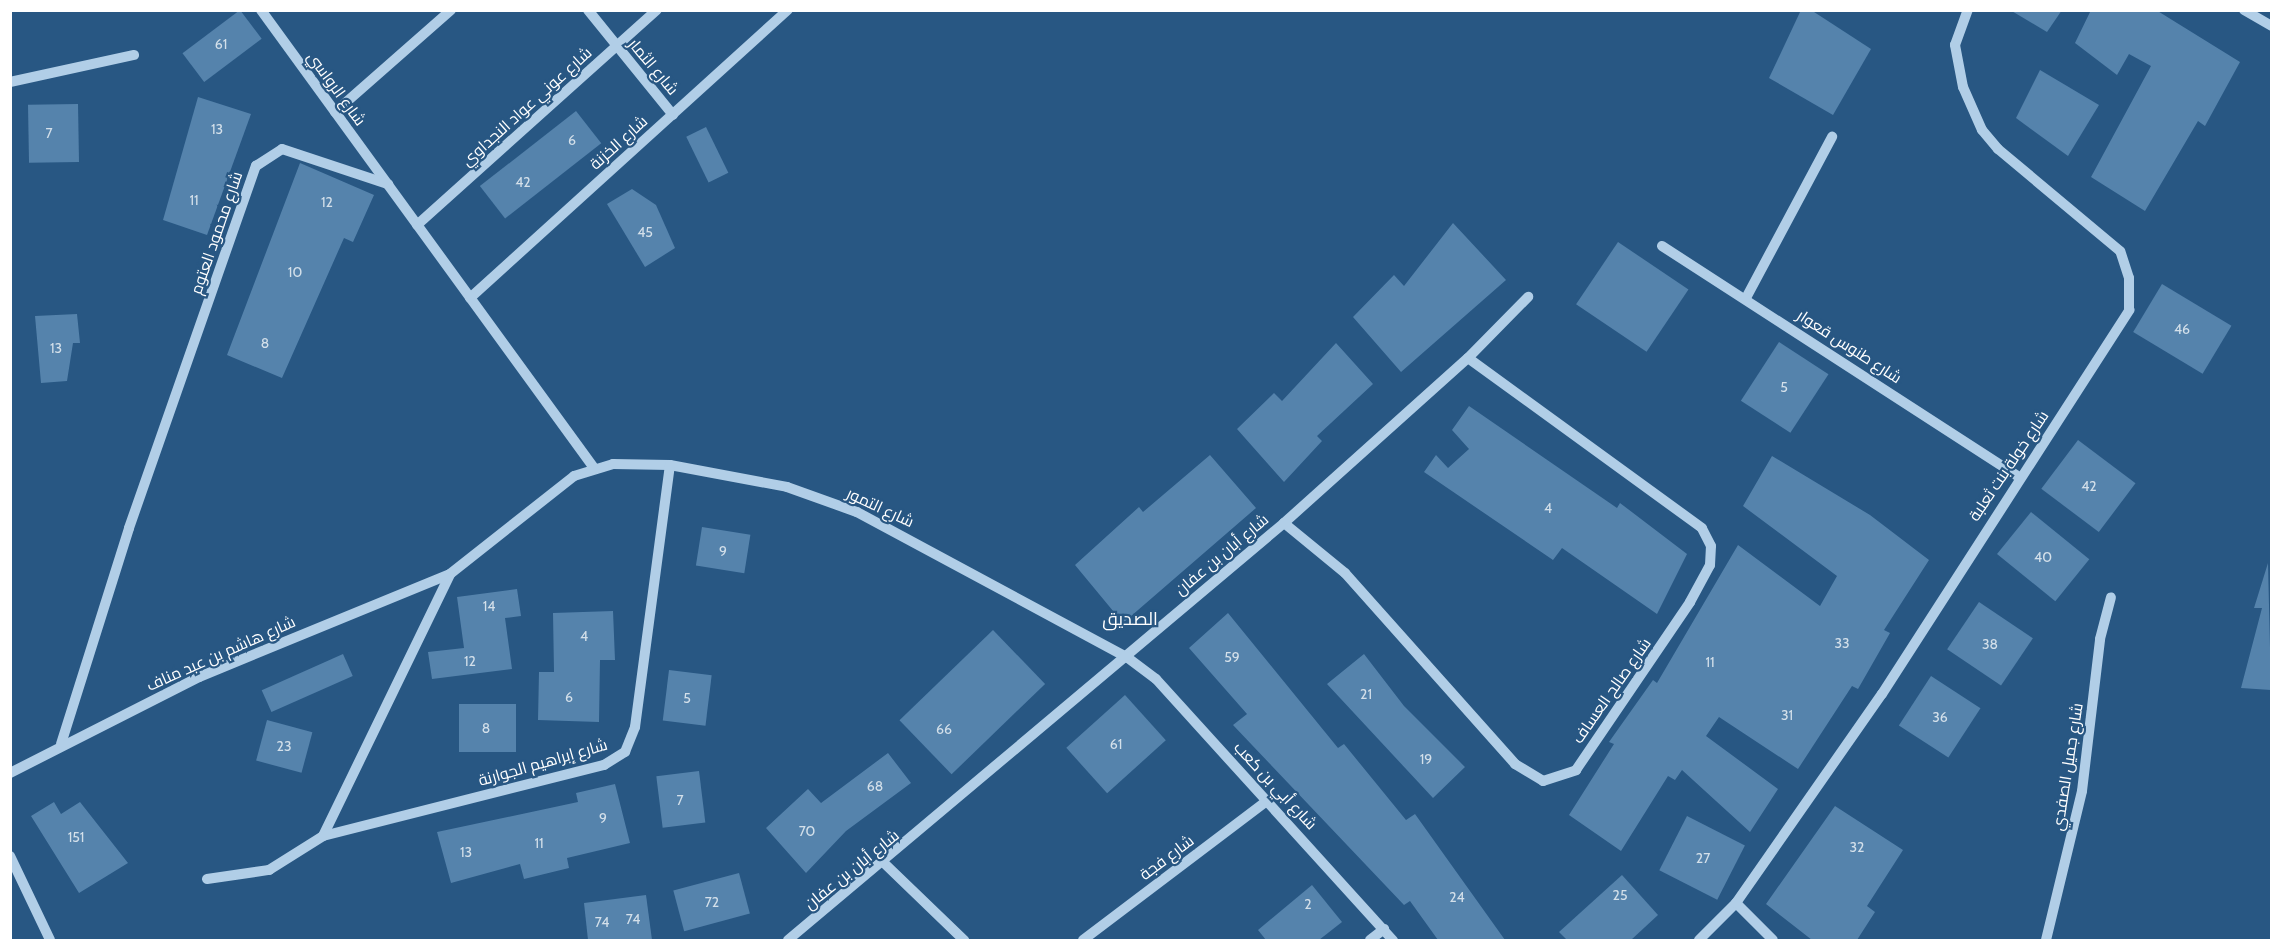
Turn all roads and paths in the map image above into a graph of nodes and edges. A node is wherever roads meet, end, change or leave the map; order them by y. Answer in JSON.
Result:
{"nodes":[{"id":1,"x":261,"y":10,"type":"edge"},
{"id":2,"x":451,"y":10,"type":"edge"},
{"id":3,"x":588,"y":10,"type":"edge"},
{"id":4,"x":657,"y":10,"type":"edge"},
{"id":5,"x":788,"y":10,"type":"edge"},
{"id":6,"x":1968,"y":10,"type":"edge"},
{"id":7,"x":2244,"y":10,"type":"edge"},
{"id":8,"x":2271,"y":26,"type":"edge"},
{"id":9,"x":617,"y":48,"type":"junction"},
{"id":10,"x":134,"y":55,"type":"dead end"},
{"id":11,"x":10,"y":82,"type":"edge"},
{"id":12,"x":335,"y":112,"type":"junction"},
{"id":13,"x":673,"y":115,"type":"junction"},
{"id":14,"x":1833,"y":137,"type":"dead end"},
{"id":15,"x":387,"y":184,"type":"junction"},
{"id":16,"x":417,"y":225,"type":"junction"},
{"id":17,"x":1662,"y":246,"type":"dead end"},
{"id":18,"x":1528,"y":297,"type":"dead end"},
{"id":19,"x":470,"y":298,"type":"junction"},
{"id":20,"x":1746,"y":298,"type":"junction"},
{"id":21,"x":1468,"y":358,"type":"junction"},
{"id":22,"x":670,"y":465,"type":"junction"},
{"id":23,"x":594,"y":468,"type":"junction"},
{"id":24,"x":2018,"y":476,"type":"junction"},
{"id":25,"x":1284,"y":523,"type":"junction"},
{"id":26,"x":450,"y":574,"type":"junction"},
{"id":27,"x":2111,"y":597,"type":"dead end"},
{"id":28,"x":1128,"y":658,"type":"junction"},
{"id":29,"x":61,"y":744,"type":"junction"},
{"id":30,"x":10,"y":773,"type":"edge"},
{"id":31,"x":1268,"y":800,"type":"junction"},
{"id":32,"x":323,"y":836,"type":"junction"},
{"id":33,"x":10,"y":856,"type":"edge"},
{"id":34,"x":885,"y":864,"type":"junction"},
{"id":35,"x":207,"y":879,"type":"dead end"},
{"id":36,"x":1736,"y":903,"type":"junction"},
{"id":37,"x":1384,"y":929,"type":"junction"},
{"id":38,"x":50,"y":940,"type":"edge"},
{"id":39,"x":788,"y":940,"type":"edge"},
{"id":40,"x":963,"y":940,"type":"edge"},
{"id":41,"x":1083,"y":940,"type":"edge"},
{"id":42,"x":1370,"y":940,"type":"edge"},
{"id":43,"x":1394,"y":940,"type":"edge"},
{"id":44,"x":1699,"y":940,"type":"edge"},
{"id":45,"x":1773,"y":940,"type":"edge"},
{"id":46,"x":2046,"y":940,"type":"edge"}],
"edges":[{"from":1,"to":12,"type":"street","name":"شارع الرواسي"},
{"from":2,"to":12,"type":"street"},
{"from":3,"to":9,"type":"street","name":"شارع الثمار"},
{"from":4,"to":9,"type":"street","name":"شارع عوني عواد النجداوي"},
{"from":5,"to":13,"type":"street","name":"شارع الخزنة"},
{"from":6,"to":24,"type":"street","name":"شارع خولة بنت ثعلبة"},
{"from":7,"to":8,"type":"street"},
{"from":9,"to":13,"type":"street","name":"شارع الثمار"},
{"from":9,"to":16,"type":"street","name":"شارع عوني عواد النجداوي"},
{"from":10,"to":11,"type":"street"},
{"from":12,"to":15,"type":"street","name":"شارع الرواسي"},
{"from":13,"to":19,"type":"street","name":"شارع الخزنة"},
{"from":14,"to":20,"type":"street"},
{"from":15,"to":16,"type":"street"},
{"from":15,"to":29,"type":"street","name":"شارع محمود العتوم"},
{"from":16,"to":19,"type":"street"},
{"from":17,"to":20,"type":"street","name":"شارع طنوس قعوار"},
{"from":18,"to":21,"type":"street","name":"شارع أبان بن عفان"},
{"from":19,"to":23,"type":"street"},
{"from":20,"to":24,"type":"street","name":"شارع طنوس قعوار"},
{"from":21,"to":25,"type":"street","name":"شارع أبان بن عفان"},
{"from":21,"to":25,"type":"street","name":"شارع صالح العساف"},
{"from":22,"to":23,"type":"street","name":"شارع التمور"},
{"from":22,"to":28,"type":"street","name":"شارع التمور"},
{"from":22,"to":32,"type":"street","name":"شارع إبراهيم الجوارنة"},
{"from":23,"to":26,"type":"street"},
{"from":24,"to":36,"type":"street","name":"شارع خولة بنت ثعلبة"},
{"from":25,"to":28,"type":"street","name":"شارع أبان بن عفان"},
{"from":26,"to":29,"type":"street","name":"شارع هاشم بن عبد مناف"},
{"from":26,"to":32,"type":"street"},
{"from":27,"to":46,"type":"street","name":"شارع جميل الصفدي"},
{"from":28,"to":31,"type":"street","name":"شارع أبي بن كعب"},
{"from":28,"to":34,"type":"street","name":"شارع أبان بن عفان"},
{"from":29,"to":30,"type":"street","name":"شارع هاشم بن عبد مناف"},
{"from":31,"to":37,"type":"street","name":"شارع أبي بن كعب"},
{"from":31,"to":41,"type":"street","name":"شارع فجة"},
{"from":32,"to":35,"type":"street","name":"شارع إبراهيم الجوارنة"},
{"from":33,"to":38,"type":"street"},
{"from":34,"to":39,"type":"street","name":"شارع أبان بن عفان"},
{"from":34,"to":40,"type":"street"},
{"from":36,"to":44,"type":"street","name":"شارع خولة بنت ثعلبة"},
{"from":36,"to":45,"type":"street"},
{"from":37,"to":42,"type":"street"},
{"from":37,"to":43,"type":"street","name":"شارع أبي بن كعب"}]}
